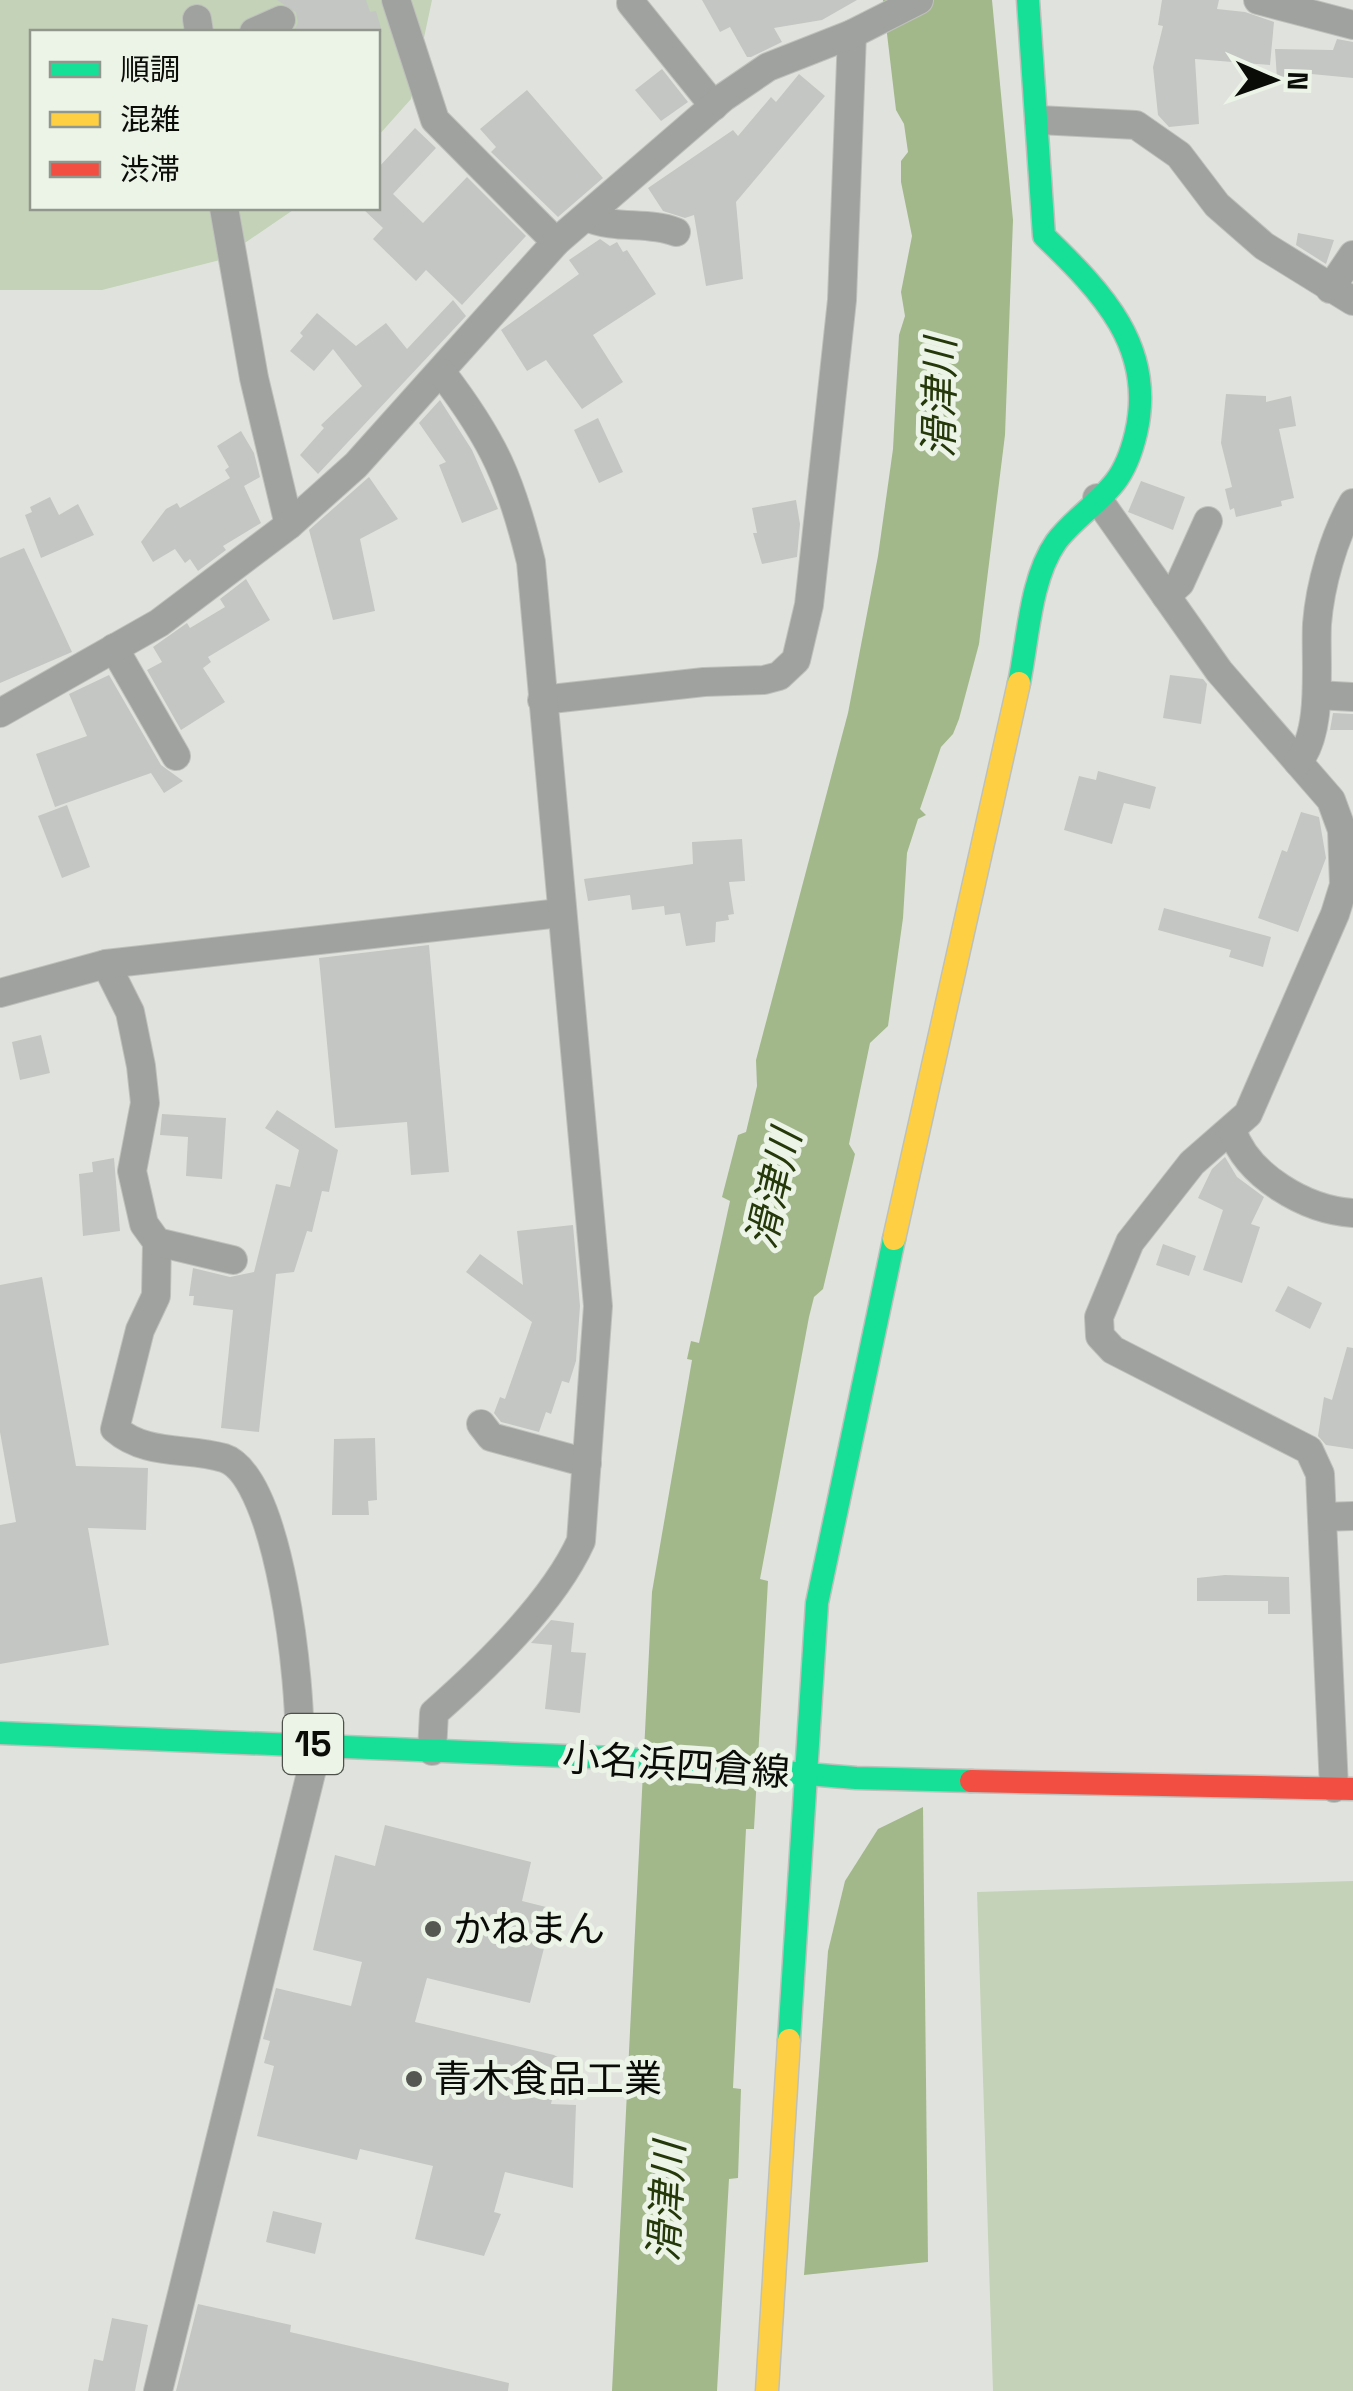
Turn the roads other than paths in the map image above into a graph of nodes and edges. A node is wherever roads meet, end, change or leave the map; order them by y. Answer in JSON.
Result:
{"nodes":[{"id":1,"x":396,"y":0,"type":"edge"},
{"id":2,"x":920,"y":0,"type":"edge"},
{"id":3,"x":1028,"y":0,"type":"edge"},
{"id":4,"x":1258,"y":0,"type":"edge"},
{"id":5,"x":631,"y":3,"type":"dead end"},
{"id":6,"x":280,"y":20,"type":"dead end"},
{"id":7,"x":1353,"y":25,"type":"edge"},
{"id":8,"x":258,"y":30,"type":"edge"},
{"id":9,"x":857,"y":31,"type":"junction"},
{"id":10,"x":714,"y":106,"type":"junction"},
{"id":11,"x":1038,"y":120,"type":"junction"},
{"id":12,"x":224,"y":210,"type":"edge"},
{"id":13,"x":586,"y":217,"type":"junction"},
{"id":14,"x":676,"y":232,"type":"dead end"},
{"id":15,"x":556,"y":242,"type":"junction"},
{"id":16,"x":1353,"y":256,"type":"edge"},
{"id":17,"x":1341,"y":295,"type":"edge"},
{"id":18,"x":442,"y":373,"type":"junction"},
{"id":19,"x":1097,"y":498,"type":"junction"},
{"id":20,"x":1353,"y":503,"type":"edge"},
{"id":21,"x":1208,"y":521,"type":"dead end"},
{"id":22,"x":289,"y":524,"type":"junction"},
{"id":23,"x":1166,"y":596,"type":"junction"},
{"id":24,"x":114,"y":648,"type":"junction"},
{"id":25,"x":1317,"y":695,"type":"junction"},
{"id":26,"x":1353,"y":697,"type":"edge"},
{"id":27,"x":542,"y":700,"type":"junction"},
{"id":28,"x":0,"y":713,"type":"edge"},
{"id":29,"x":176,"y":756,"type":"dead end"},
{"id":30,"x":1298,"y":762,"type":"junction"},
{"id":31,"x":560,"y":913,"type":"junction"},
{"id":32,"x":1344,"y":916,"type":"edge"},
{"id":33,"x":106,"y":964,"type":"junction"},
{"id":34,"x":0,"y":993,"type":"edge"},
{"id":35,"x":1232,"y":1130,"type":"junction"},
{"id":36,"x":1353,"y":1213,"type":"edge"},
{"id":37,"x":158,"y":1242,"type":"junction"},
{"id":38,"x":233,"y":1260,"type":"dead end"},
{"id":39,"x":480,"y":1424,"type":"dead end"},
{"id":40,"x":587,"y":1463,"type":"junction"},
{"id":41,"x":1353,"y":1516,"type":"edge"},
{"id":42,"x":1323,"y":1517,"type":"junction"},
{"id":43,"x":0,"y":1733,"type":"edge"},
{"id":44,"x":309,"y":1744,"type":"junction"},
{"id":45,"x":432,"y":1752,"type":"junction"},
{"id":46,"x":805,"y":1774,"type":"junction"},
{"id":47,"x":1343,"y":1788,"type":"edge"},
{"id":48,"x":158,"y":2391,"type":"edge"},
{"id":49,"x":767,"y":2391,"type":"edge"}],
"edges":[{"from":1,"to":15,"type":"street"},
{"from":2,"to":9,"type":"street"},
{"from":3,"to":11,"type":"street"},
{"from":4,"to":7,"type":"street"},
{"from":5,"to":10,"type":"street"},
{"from":6,"to":8,"type":"street"},
{"from":9,"to":10,"type":"street"},
{"from":9,"to":27,"type":"street"},
{"from":10,"to":13,"type":"street"},
{"from":11,"to":17,"type":"street"},
{"from":11,"to":19,"type":"street"},
{"from":12,"to":22,"type":"street"},
{"from":13,"to":14,"type":"street"},
{"from":13,"to":15,"type":"street"},
{"from":15,"to":18,"type":"street"},
{"from":16,"to":17,"type":"street"},
{"from":18,"to":22,"type":"street"},
{"from":18,"to":27,"type":"street"},
{"from":19,"to":23,"type":"street"},
{"from":19,"to":46,"type":"street"},
{"from":20,"to":25,"type":"street"},
{"from":21,"to":23,"type":"street"},
{"from":22,"to":24,"type":"street"},
{"from":23,"to":30,"type":"street"},
{"from":24,"to":28,"type":"street"},
{"from":24,"to":29,"type":"street"},
{"from":25,"to":26,"type":"street"},
{"from":25,"to":30,"type":"street"},
{"from":27,"to":31,"type":"street"},
{"from":30,"to":32,"type":"street"},
{"from":31,"to":33,"type":"street"},
{"from":31,"to":40,"type":"street"},
{"from":32,"to":35,"type":"street"},
{"from":33,"to":34,"type":"street"},
{"from":33,"to":37,"type":"street"},
{"from":35,"to":36,"type":"street"},
{"from":35,"to":42,"type":"street"},
{"from":37,"to":38,"type":"street"},
{"from":37,"to":44,"type":"street"},
{"from":39,"to":40,"type":"street"},
{"from":40,"to":45,"type":"street"},
{"from":41,"to":42,"type":"street"},
{"from":42,"to":47,"type":"street"},
{"from":43,"to":44,"type":"street","name":"小名浜四倉線","number":"15"},
{"from":44,"to":45,"type":"street","name":"小名浜四倉線","number":"15"},
{"from":44,"to":48,"type":"street"},
{"from":45,"to":46,"type":"street","name":"小名浜四倉線","number":"15"},
{"from":46,"to":47,"type":"street","name":"小名浜四倉線","number":"15"},
{"from":46,"to":49,"type":"street"}]}
